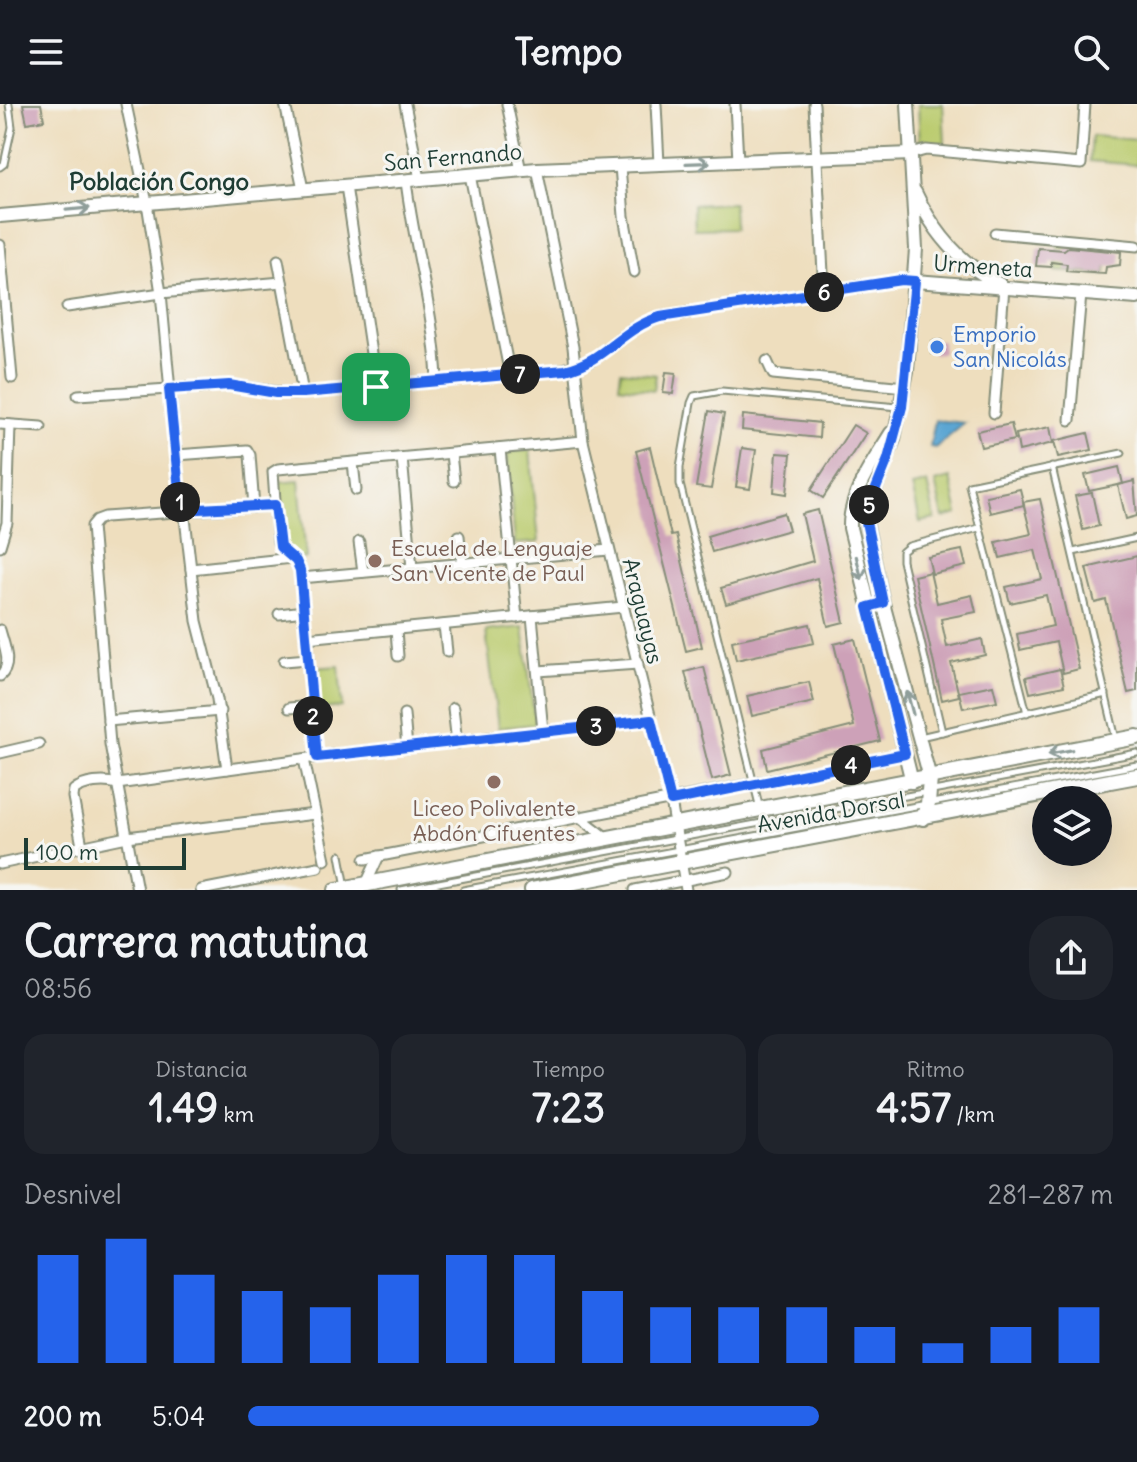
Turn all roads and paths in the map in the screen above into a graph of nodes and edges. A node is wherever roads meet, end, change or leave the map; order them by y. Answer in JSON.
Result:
{"nodes":[{"id":1,"x":9,"y":104,"type":"edge"},
{"id":2,"x":126,"y":104,"type":"edge"},
{"id":3,"x":285,"y":104,"type":"edge"},
{"id":4,"x":405,"y":104,"type":"edge"},
{"id":5,"x":507,"y":104,"type":"edge"},
{"id":6,"x":656,"y":104,"type":"edge"},
{"id":7,"x":735,"y":104,"type":"edge"},
{"id":8,"x":814,"y":104,"type":"edge"},
{"id":9,"x":908,"y":104,"type":"edge"},
{"id":10,"x":1085,"y":104,"type":"edge"},
{"id":11,"x":911,"y":154,"type":"junction"},
{"id":12,"x":817,"y":157,"type":"junction"},
{"id":13,"x":738,"y":161,"type":"junction"},
{"id":14,"x":659,"y":164,"type":"junction"},
{"id":15,"x":620,"y":166,"type":"junction"},
{"id":16,"x":0,"y":167,"type":"edge"},
{"id":17,"x":537,"y":169,"type":"junction"},
{"id":18,"x":521,"y":171,"type":"junction"},
{"id":19,"x":470,"y":175,"type":"junction"},
{"id":20,"x":420,"y":179,"type":"junction"},
{"id":21,"x":406,"y":181,"type":"junction"},
{"id":22,"x":346,"y":186,"type":"junction"},
{"id":23,"x":912,"y":186,"type":"junction"},
{"id":24,"x":303,"y":189,"type":"junction"},
{"id":25,"x":147,"y":203,"type":"junction"},
{"id":26,"x":0,"y":216,"type":"edge"},
{"id":27,"x":995,"y":233,"type":"dead end"},
{"id":28,"x":0,"y":245,"type":"edge"},
{"id":29,"x":1137,"y":246,"type":"edge"},
{"id":30,"x":278,"y":260,"type":"dead end"},
{"id":31,"x":634,"y":272,"type":"dead end"},
{"id":32,"x":915,"y":281,"type":"junction"},
{"id":33,"x":282,"y":282,"type":"junction"},
{"id":34,"x":1004,"y":287,"type":"junction"},
{"id":35,"x":824,"y":292,"type":"junction"},
{"id":36,"x":161,"y":293,"type":"junction"},
{"id":37,"x":1081,"y":294,"type":"junction"},
{"id":38,"x":1137,"y":298,"type":"edge"},
{"id":39,"x":67,"y":307,"type":"dead end"},
{"id":40,"x":767,"y":361,"type":"dead end"},
{"id":41,"x":574,"y":368,"type":"junction"},
{"id":42,"x":510,"y":375,"type":"junction"},
{"id":43,"x":12,"y":378,"type":"dead end"},
{"id":44,"x":437,"y":382,"type":"junction"},
{"id":45,"x":376,"y":387,"type":"junction"},
{"id":46,"x":905,"y":387,"type":"junction"},
{"id":47,"x":169,"y":389,"type":"junction"},
{"id":48,"x":303,"y":393,"type":"junction"},
{"id":49,"x":78,"y":395,"type":"dead end"},
{"id":50,"x":994,"y":413,"type":"dead end"},
{"id":51,"x":901,"y":414,"type":"junction"},
{"id":52,"x":1070,"y":420,"type":"dead end"},
{"id":53,"x":5,"y":425,"type":"edge"},
{"id":54,"x":41,"y":427,"type":"dead end"},
{"id":55,"x":583,"y":441,"type":"junction"},
{"id":56,"x":500,"y":449,"type":"junction"},
{"id":57,"x":1122,"y":453,"type":"dead end"},
{"id":58,"x":451,"y":454,"type":"junction"},
{"id":59,"x":176,"y":455,"type":"junction"},
{"id":60,"x":402,"y":458,"type":"junction"},
{"id":61,"x":353,"y":463,"type":"junction"},
{"id":62,"x":1052,"y":467,"type":"junction"},
{"id":63,"x":454,"y":481,"type":"dead end"},
{"id":64,"x":356,"y":490,"type":"dead end"},
{"id":65,"x":4,"y":499,"type":"edge"},
{"id":66,"x":275,"y":505,"type":"junction"},
{"id":67,"x":254,"y":507,"type":"junction"},
{"id":68,"x":181,"y":510,"type":"junction"},
{"id":69,"x":979,"y":528,"type":"junction"},
{"id":70,"x":459,"y":536,"type":"dead end"},
{"id":71,"x":1137,"y":538,"type":"edge"},
{"id":72,"x":359,"y":542,"type":"dead end"},
{"id":73,"x":0,"y":546,"type":"edge"},
{"id":74,"x":609,"y":550,"type":"junction"},
{"id":75,"x":1073,"y":552,"type":"junction"},
{"id":76,"x":292,"y":558,"type":"junction"},
{"id":77,"x":510,"y":559,"type":"junction"},
{"id":78,"x":462,"y":563,"type":"junction"},
{"id":79,"x":412,"y":568,"type":"junction"},
{"id":80,"x":191,"y":569,"type":"junction"},
{"id":81,"x":363,"y":572,"type":"junction"},
{"id":82,"x":301,"y":578,"type":"junction"},
{"id":83,"x":883,"y":603,"type":"junction"},
{"id":84,"x":623,"y":607,"type":"junction"},
{"id":85,"x":868,"y":607,"type":"junction"},
{"id":86,"x":304,"y":611,"type":"junction"},
{"id":87,"x":279,"y":614,"type":"dead end"},
{"id":88,"x":532,"y":616,"type":"junction"},
{"id":89,"x":517,"y":618,"type":"junction"},
{"id":90,"x":444,"y":625,"type":"junction"},
{"id":91,"x":0,"y":630,"type":"edge"},
{"id":92,"x":396,"y":630,"type":"junction"},
{"id":93,"x":306,"y":638,"type":"junction"},
{"id":94,"x":447,"y":652,"type":"dead end"},
{"id":95,"x":398,"y":656,"type":"dead end"},
{"id":96,"x":308,"y":659,"type":"junction"},
{"id":97,"x":284,"y":661,"type":"dead end"},
{"id":98,"x":638,"y":664,"type":"junction"},
{"id":99,"x":538,"y":671,"type":"junction"},
{"id":100,"x":0,"y":676,"type":"edge"},
{"id":101,"x":1106,"y":694,"type":"junction"},
{"id":102,"x":313,"y":706,"type":"junction"},
{"id":103,"x":289,"y":708,"type":"dead end"},
{"id":104,"x":453,"y":708,"type":"dead end"},
{"id":105,"x":220,"y":711,"type":"junction"},
{"id":106,"x":1027,"y":713,"type":"junction"},
{"id":107,"x":404,"y":714,"type":"dead end"},
{"id":108,"x":651,"y":720,"type":"junction"},
{"id":109,"x":108,"y":721,"type":"junction"},
{"id":110,"x":543,"y":731,"type":"junction"},
{"id":111,"x":942,"y":732,"type":"junction"},
{"id":112,"x":919,"y":737,"type":"junction"},
{"id":113,"x":1137,"y":737,"type":"edge"},
{"id":114,"x":1117,"y":741,"type":"junction"},
{"id":115,"x":457,"y":743,"type":"junction"},
{"id":116,"x":39,"y":744,"type":"dead end"},
{"id":117,"x":407,"y":748,"type":"junction"},
{"id":118,"x":0,"y":753,"type":"edge"},
{"id":119,"x":1137,"y":753,"type":"edge"},
{"id":120,"x":905,"y":754,"type":"junction"},
{"id":121,"x":317,"y":757,"type":"junction"},
{"id":122,"x":304,"y":759,"type":"junction"},
{"id":123,"x":1137,"y":765,"type":"edge"},
{"id":124,"x":227,"y":769,"type":"junction"},
{"id":125,"x":1137,"y":776,"type":"edge"},
{"id":126,"x":912,"y":782,"type":"junction"},
{"id":127,"x":117,"y":784,"type":"junction"},
{"id":128,"x":754,"y":785,"type":"junction"},
{"id":129,"x":928,"y":798,"type":"junction"},
{"id":130,"x":671,"y":801,"type":"junction"},
{"id":131,"x":760,"y":810,"type":"junction"},
{"id":132,"x":315,"y":814,"type":"junction"},
{"id":133,"x":581,"y":818,"type":"junction"},
{"id":134,"x":677,"y":832,"type":"junction"},
{"id":135,"x":127,"y":837,"type":"junction"},
{"id":136,"x":607,"y":838,"type":"junction"},
{"id":137,"x":82,"y":846,"type":"junction"},
{"id":138,"x":0,"y":852,"type":"edge"},
{"id":139,"x":340,"y":855,"type":"dead end"},
{"id":140,"x":379,"y":856,"type":"junction"},
{"id":141,"x":679,"y":856,"type":"junction"},
{"id":142,"x":365,"y":859,"type":"dead end"},
{"id":143,"x":1,"y":863,"type":"edge"},
{"id":144,"x":728,"y":872,"type":"dead end"},
{"id":145,"x":366,"y":884,"type":"junction"},
{"id":146,"x":685,"y":886,"type":"edge"},
{"id":147,"x":341,"y":889,"type":"edge"},
{"id":148,"x":137,"y":890,"type":"edge"},
{"id":149,"x":201,"y":890,"type":"edge"},
{"id":150,"x":401,"y":890,"type":"edge"},
{"id":151,"x":463,"y":890,"type":"edge"},
{"id":152,"x":533,"y":890,"type":"edge"},
{"id":153,"x":635,"y":890,"type":"edge"}],
"edges":[{"from":1,"to":16,"type":"lane"},
{"from":2,"to":25,"type":"street"},
{"from":3,"to":24,"type":"street"},
{"from":4,"to":20,"type":"street"},
{"from":5,"to":18,"type":"street"},
{"from":6,"to":14,"type":"street"},
{"from":7,"to":13,"type":"street"},
{"from":8,"to":12,"type":"street"},
{"from":9,"to":11,"type":"street"},
{"from":10,"to":11,"type":"street"},
{"from":11,"to":12,"type":"street","name":"San Fernando"},
{"from":11,"to":23,"type":"street"},
{"from":12,"to":13,"type":"street","name":"San Fernando"},
{"from":12,"to":35,"type":"street"},
{"from":14,"to":13,"type":"street","name":"San Fernando","one_way":true},
{"from":14,"to":15,"type":"street","name":"San Fernando"},
{"from":15,"to":17,"type":"street","name":"San Fernando"},
{"from":15,"to":31,"type":"street"},
{"from":17,"to":18,"type":"street","name":"San Fernando"},
{"from":17,"to":41,"type":"street","name":"Araguayas"},
{"from":18,"to":19,"type":"street","name":"San Fernando"},
{"from":19,"to":20,"type":"street","name":"San Fernando"},
{"from":19,"to":42,"type":"street"},
{"from":20,"to":21,"type":"street","name":"San Fernando"},
{"from":21,"to":22,"type":"street","name":"San Fernando"},
{"from":21,"to":44,"type":"street"},
{"from":22,"to":24,"type":"street","name":"San Fernando"},
{"from":22,"to":45,"type":"street"},
{"from":23,"to":32,"type":"street"},
{"from":23,"to":34,"type":"street"},
{"from":24,"to":25,"type":"street","name":"San Fernando"},
{"from":26,"to":25,"type":"street","name":"San Fernando","one_way":true},
{"from":25,"to":36,"type":"street"},
{"from":27,"to":29,"type":"street","name":"Urmeneta"},
{"from":28,"to":43,"type":"street"},
{"from":30,"to":33,"type":"street"},
{"from":32,"to":34,"type":"street","name":"Urmeneta"},
{"from":32,"to":35,"type":"street","name":"Urmeneta"},
{"from":32,"to":46,"type":"street"},
{"from":33,"to":36,"type":"street"},
{"from":33,"to":48,"type":"street"},
{"from":34,"to":37,"type":"street","name":"Urmeneta"},
{"from":34,"to":50,"type":"street"},
{"from":35,"to":41,"type":"street","name":"Urmeneta"},
{"from":36,"to":39,"type":"street"},
{"from":36,"to":47,"type":"street"},
{"from":37,"to":38,"type":"street","name":"Urmeneta"},
{"from":37,"to":52,"type":"street"},
{"from":40,"to":46,"type":"street"},
{"from":41,"to":42,"type":"street","name":"Urmeneta"},
{"from":41,"to":55,"type":"street","name":"Araguayas"},
{"from":42,"to":44,"type":"street","name":"Urmeneta"},
{"from":44,"to":45,"type":"street","name":"Urmeneta"},
{"from":45,"to":48,"type":"street","name":"Urmeneta"},
{"from":46,"to":51,"type":"street"},
{"from":47,"to":48,"type":"street","name":"Urmeneta"},
{"from":47,"to":49,"type":"street","name":"Urmeneta"},
{"from":47,"to":59,"type":"street"},
{"from":51,"to":83,"type":"street"},
{"from":51,"to":85,"type":"street","one_way":true},
{"from":51,"to":128,"type":"lane"},
{"from":53,"to":54,"type":"street"},
{"from":53,"to":65,"type":"street"},
{"from":55,"to":56,"type":"street"},
{"from":55,"to":74,"type":"street","name":"Araguayas"},
{"from":56,"to":58,"type":"street"},
{"from":56,"to":77,"type":"street"},
{"from":57,"to":62,"type":"lane"},
{"from":58,"to":60,"type":"street"},
{"from":58,"to":63,"type":"street"},
{"from":59,"to":67,"type":"street"},
{"from":59,"to":68,"type":"street"},
{"from":60,"to":61,"type":"street"},
{"from":60,"to":79,"type":"street"},
{"from":61,"to":64,"type":"street"},
{"from":61,"to":66,"type":"street"},
{"from":62,"to":69,"type":"lane"},
{"from":62,"to":75,"type":"lane"},
{"from":65,"to":73,"type":"street"},
{"from":66,"to":67,"type":"street"},
{"from":66,"to":76,"type":"street"},
{"from":67,"to":68,"type":"street"},
{"from":68,"to":80,"type":"street"},
{"from":68,"to":109,"type":"street"},
{"from":69,"to":106,"type":"lane"},
{"from":69,"to":111,"type":"lane"},
{"from":70,"to":78,"type":"street"},
{"from":71,"to":75,"type":"lane"},
{"from":72,"to":81,"type":"street"},
{"from":74,"to":77,"type":"street"},
{"from":74,"to":84,"type":"street","name":"Araguayas"},
{"from":75,"to":101,"type":"lane"},
{"from":76,"to":80,"type":"street"},
{"from":76,"to":82,"type":"street"},
{"from":77,"to":78,"type":"street"},
{"from":77,"to":89,"type":"street"},
{"from":78,"to":79,"type":"street"},
{"from":79,"to":81,"type":"street"},
{"from":80,"to":105,"type":"street"},
{"from":81,"to":82,"type":"street"},
{"from":82,"to":86,"type":"street"},
{"from":83,"to":85,"type":"street"},
{"from":112,"to":83,"type":"street","one_way":true},
{"from":84,"to":88,"type":"street"},
{"from":84,"to":98,"type":"street","name":"Araguayas"},
{"from":85,"to":120,"type":"street"},
{"from":86,"to":87,"type":"street"},
{"from":86,"to":93,"type":"street"},
{"from":88,"to":89,"type":"street"},
{"from":88,"to":99,"type":"street"},
{"from":89,"to":90,"type":"street"},
{"from":90,"to":92,"type":"street"},
{"from":90,"to":94,"type":"street"},
{"from":91,"to":100,"type":"street"},
{"from":92,"to":93,"type":"street"},
{"from":92,"to":95,"type":"street"},
{"from":93,"to":96,"type":"street"},
{"from":96,"to":97,"type":"street"},
{"from":96,"to":102,"type":"street"},
{"from":98,"to":99,"type":"street"},
{"from":98,"to":108,"type":"street","name":"Araguayas"},
{"from":99,"to":110,"type":"street"},
{"from":101,"to":106,"type":"lane"},
{"from":101,"to":114,"type":"lane"},
{"from":102,"to":103,"type":"street"},
{"from":102,"to":121,"type":"street"},
{"from":104,"to":115,"type":"street"},
{"from":105,"to":109,"type":"street"},
{"from":105,"to":124,"type":"street"},
{"from":106,"to":111,"type":"lane"},
{"from":107,"to":117,"type":"street"},
{"from":108,"to":110,"type":"street"},
{"from":108,"to":130,"type":"street","name":"Araguayas"},
{"from":109,"to":127,"type":"street"},
{"from":110,"to":115,"type":"street"},
{"from":111,"to":112,"type":"lane"},
{"from":112,"to":129,"type":"street"},
{"from":113,"to":114,"type":"main road","name":"Avenida Dorsal"},
{"from":114,"to":129,"type":"main road","name":"Avenida Dorsal","one_way":true},
{"from":115,"to":117,"type":"street"},
{"from":116,"to":118,"type":"street"},
{"from":117,"to":121,"type":"street"},
{"from":119,"to":129,"type":"lane"},
{"from":120,"to":126,"type":"street"},
{"from":120,"to":128,"type":"street","name":"Avenida Dorsal"},
{"from":121,"to":122,"type":"street"},
{"from":122,"to":124,"type":"street"},
{"from":122,"to":132,"type":"street"},
{"from":123,"to":129,"type":"lane"},
{"from":124,"to":127,"type":"street"},
{"from":125,"to":129,"type":"main road","name":"Avenida Dorsal"},
{"from":126,"to":129,"type":"main road","name":"Avenida Dorsal"},
{"from":126,"to":131,"type":"main road","name":"Avenida Dorsal"},
{"from":127,"to":135,"type":"street"},
{"from":127,"to":137,"type":"street"},
{"from":128,"to":130,"type":"street","name":"Avenida Dorsal"},
{"from":128,"to":131,"type":"lane"},
{"from":129,"to":134,"type":"lane"},
{"from":129,"to":141,"type":"main road","name":"Avenida Dorsal"},
{"from":130,"to":133,"type":"street","name":"Avenida Dorsal"},
{"from":130,"to":134,"type":"street","name":"Araguayas"},
{"from":131,"to":134,"type":"main road","name":"Avenida Dorsal"},
{"from":132,"to":135,"type":"street"},
{"from":132,"to":149,"type":"street"},
{"from":133,"to":136,"type":"street"},
{"from":133,"to":140,"type":"street","name":"Avenida Dorsal"},
{"from":134,"to":136,"type":"main road","name":"Avenida Dorsal"},
{"from":134,"to":141,"type":"street","name":"Araguayas"},
{"from":134,"to":150,"type":"lane"},
{"from":135,"to":137,"type":"street"},
{"from":135,"to":148,"type":"street"},
{"from":136,"to":145,"type":"main road","name":"Avenida Dorsal"},
{"from":137,"to":143,"type":"street"},
{"from":138,"to":143,"type":"street"},
{"from":139,"to":147,"type":"lane"},
{"from":140,"to":142,"type":"street","name":"Avenida Dorsal"},
{"from":140,"to":145,"type":"street"},
{"from":141,"to":146,"type":"street","name":"Araguayas"},
{"from":141,"to":151,"type":"lane"},
{"from":141,"to":152,"type":"main road","name":"Avenida Dorsal"},
{"from":144,"to":146,"type":"street"},
{"from":145,"to":147,"type":"main road","name":"Avenida Dorsal"},
{"from":146,"to":153,"type":"street"}]}
